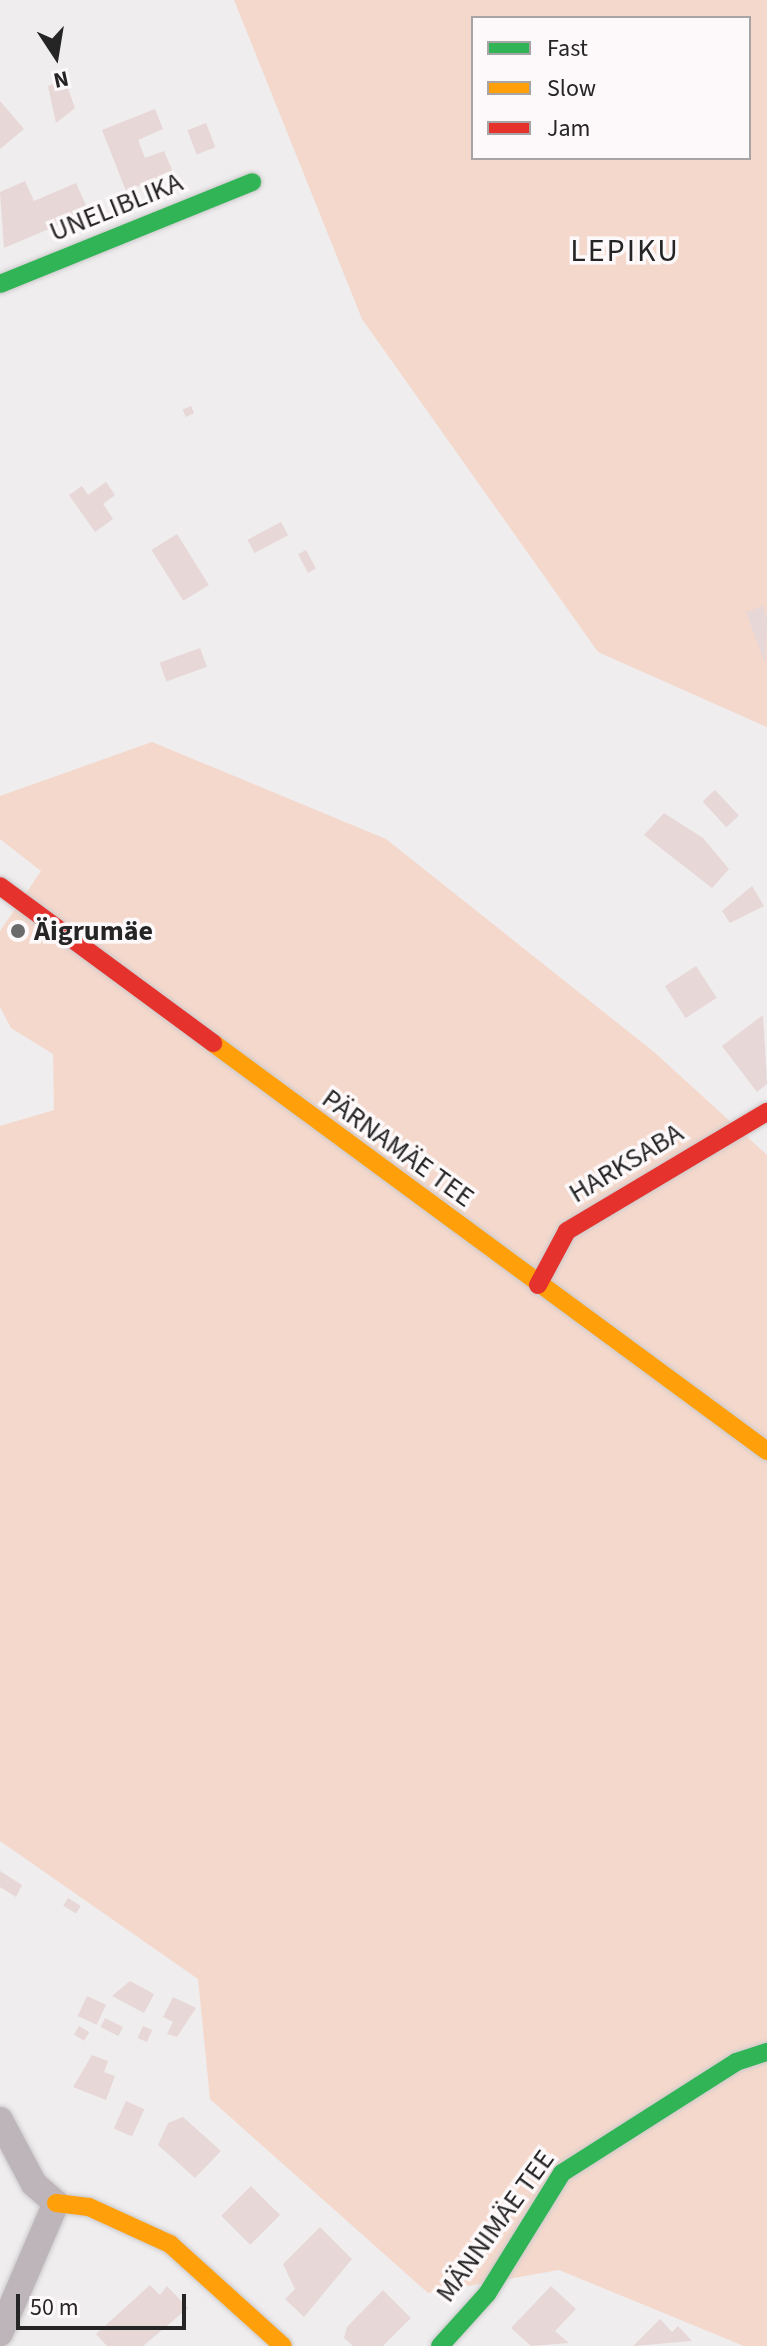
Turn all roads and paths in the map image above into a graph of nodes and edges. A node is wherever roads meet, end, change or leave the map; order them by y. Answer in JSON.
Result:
{"nodes":[{"id":1,"x":252,"y":182,"type":"dead end"},
{"id":2,"x":0,"y":284,"type":"edge"},
{"id":3,"x":0,"y":886,"type":"edge"},
{"id":4,"x":767,"y":1112,"type":"edge"},
{"id":5,"x":538,"y":1285,"type":"junction"},
{"id":6,"x":767,"y":1451,"type":"edge"},
{"id":7,"x":767,"y":2052,"type":"edge"},
{"id":8,"x":0,"y":2120,"type":"edge"},
{"id":9,"x":56,"y":2203,"type":"junction"},
{"id":10,"x":0,"y":2333,"type":"edge"},
{"id":11,"x":283,"y":2346,"type":"edge"},
{"id":12,"x":440,"y":2346,"type":"edge"}],
"edges":[{"from":1,"to":2,"type":"street","name":"UNELIBLIKA"},
{"from":3,"to":5,"type":"street","name":"PÄRNAMÄE TEE"},
{"from":4,"to":5,"type":"street","name":"HARKSABA"},
{"from":5,"to":6,"type":"street","name":"PÄRNAMÄE TEE"},
{"from":7,"to":12,"type":"street","name":"MÄNNIMÄE TEE"},
{"from":8,"to":9,"type":"street"},
{"from":9,"to":10,"type":"street"},
{"from":9,"to":11,"type":"street"}]}
